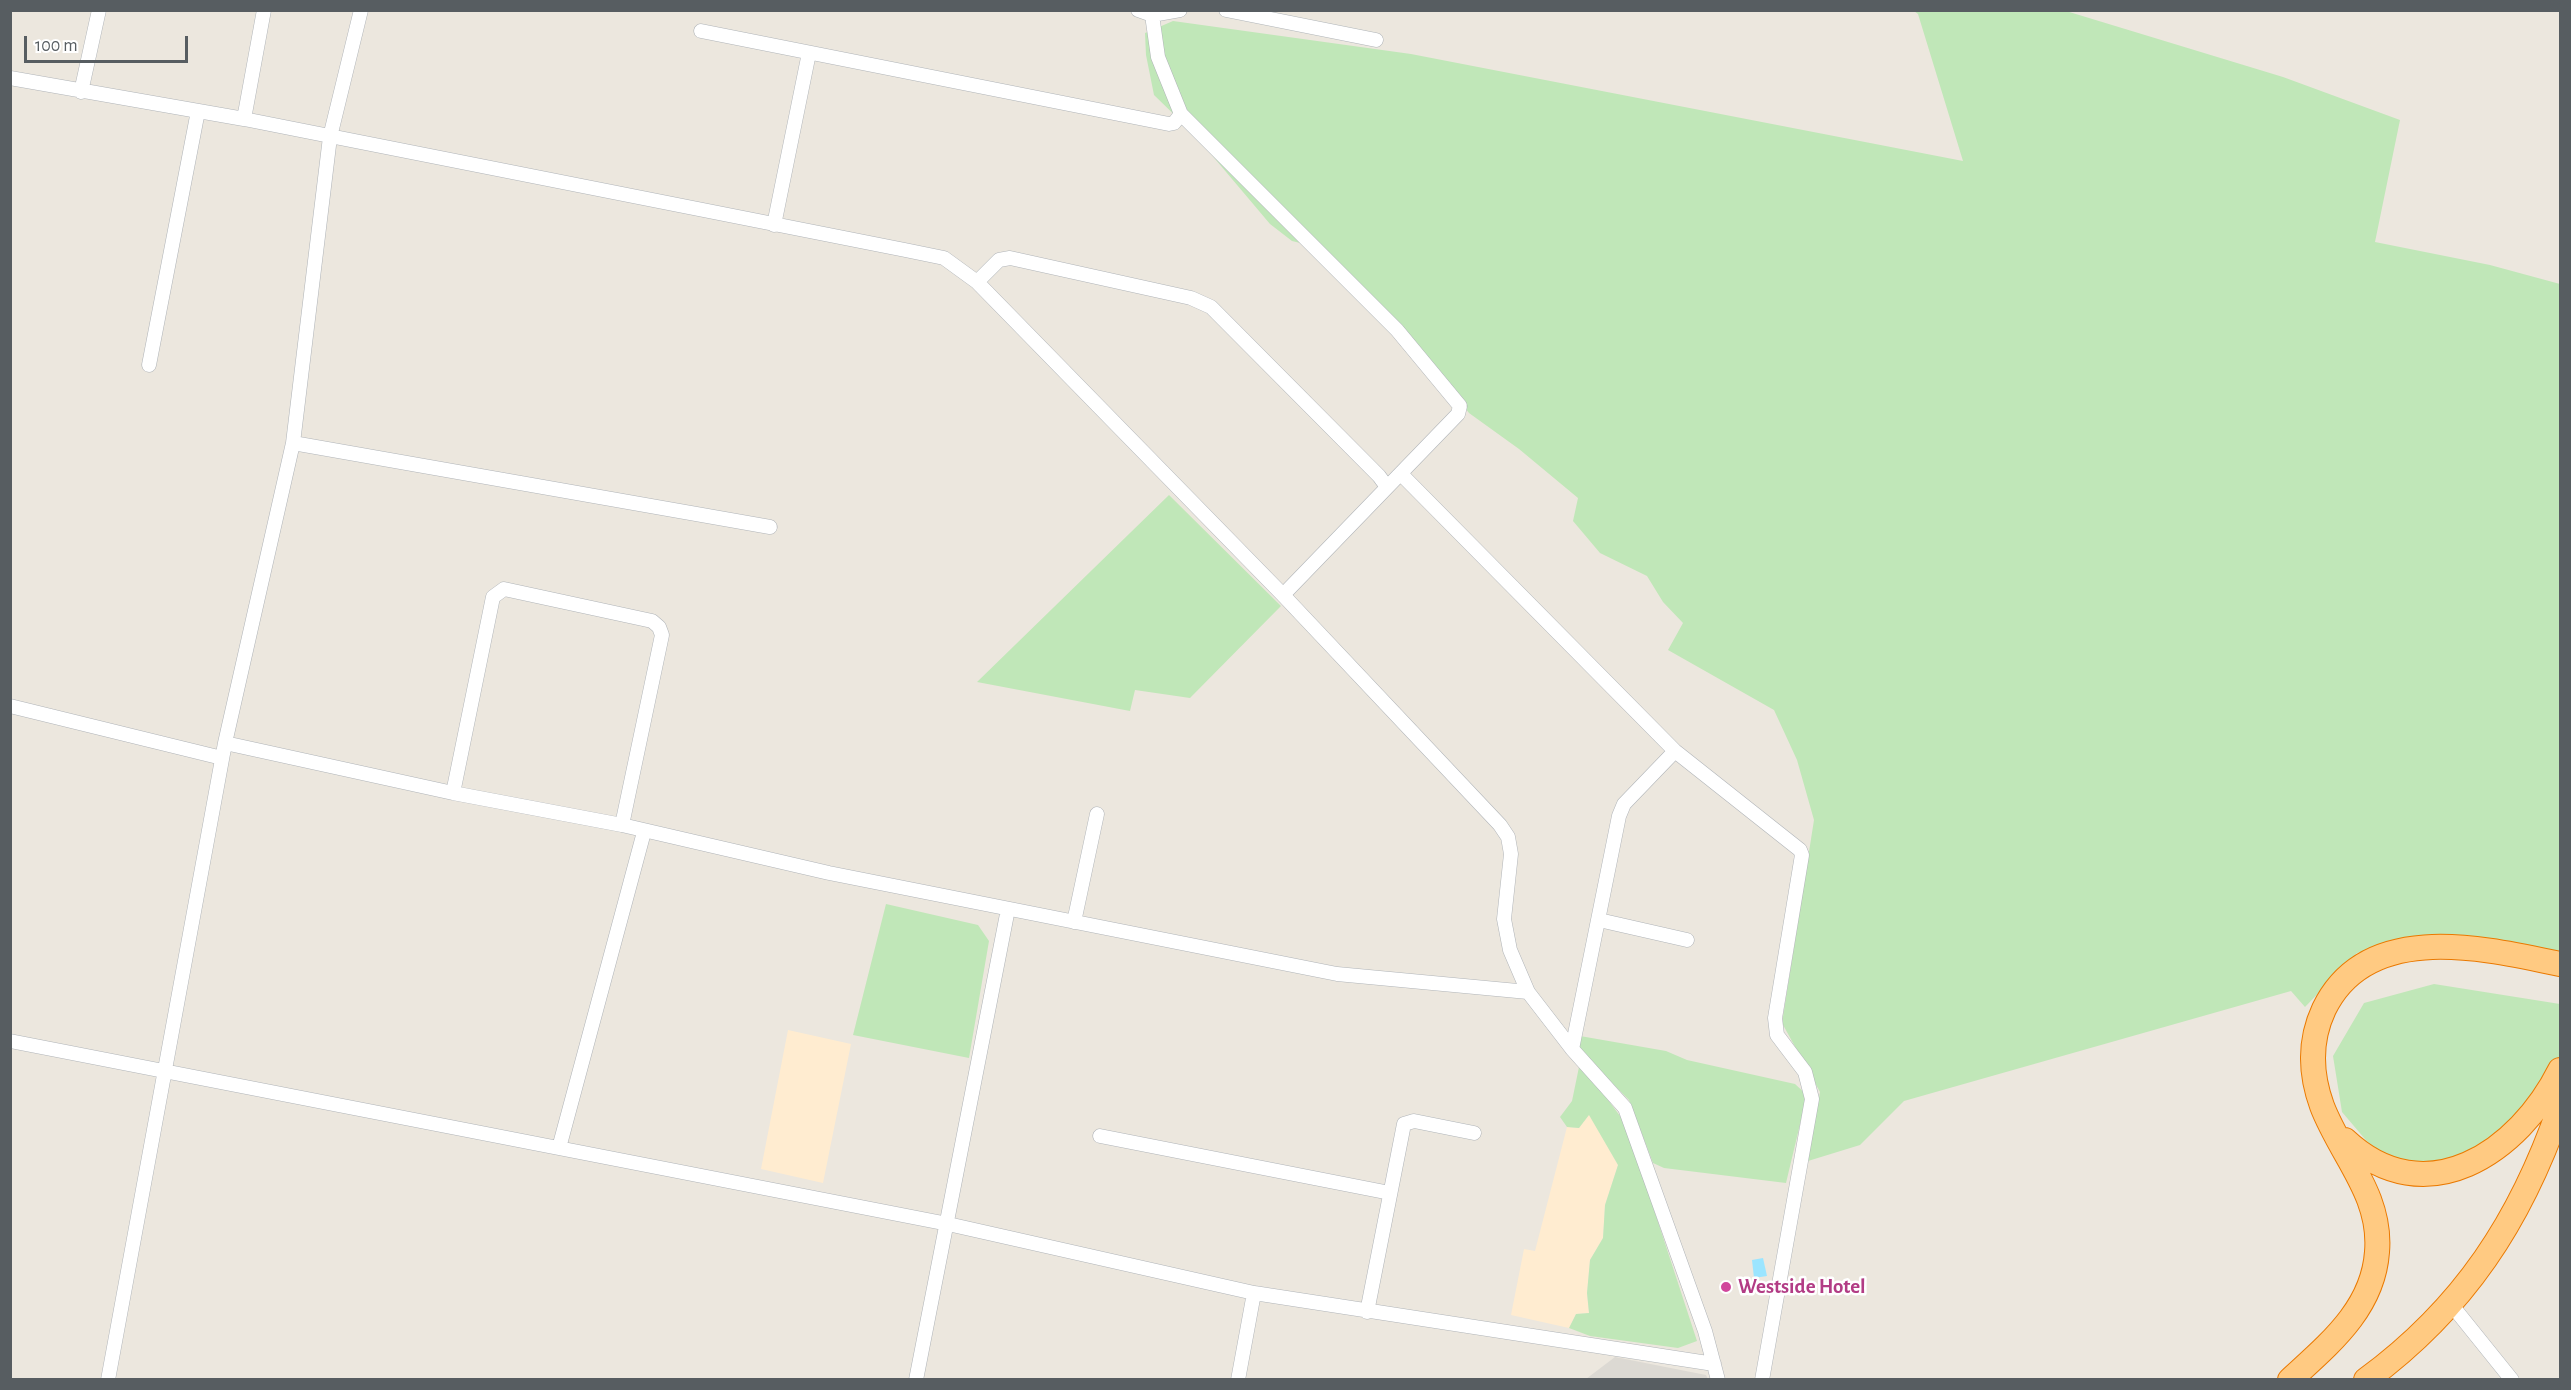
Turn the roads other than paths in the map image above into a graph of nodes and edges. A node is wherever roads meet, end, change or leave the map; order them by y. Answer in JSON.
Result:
{"nodes":[{"id":1,"x":99,"y":10,"type":"edge"},
{"id":2,"x":264,"y":10,"type":"edge"},
{"id":3,"x":361,"y":10,"type":"edge"},
{"id":4,"x":1138,"y":10,"type":"edge"},
{"id":5,"x":1180,"y":10,"type":"edge"},
{"id":6,"x":1226,"y":10,"type":"edge"},
{"id":7,"x":1152,"y":15,"type":"junction"},
{"id":8,"x":701,"y":31,"type":"dead end"},
{"id":9,"x":1376,"y":40,"type":"dead end"},
{"id":10,"x":809,"y":53,"type":"junction"},
{"id":11,"x":10,"y":78,"type":"edge"},
{"id":12,"x":81,"y":92,"type":"junction"},
{"id":13,"x":198,"y":111,"type":"junction"},
{"id":14,"x":1181,"y":114,"type":"junction"},
{"id":15,"x":244,"y":118,"type":"junction"},
{"id":16,"x":330,"y":137,"type":"junction"},
{"id":17,"x":774,"y":225,"type":"junction"},
{"id":18,"x":977,"y":282,"type":"junction"},
{"id":19,"x":148,"y":365,"type":"dead end"},
{"id":20,"x":292,"y":443,"type":"junction"},
{"id":21,"x":1401,"y":474,"type":"junction"},
{"id":22,"x":1387,"y":488,"type":"junction"},
{"id":23,"x":770,"y":527,"type":"dead end"},
{"id":24,"x":1283,"y":595,"type":"junction"},
{"id":25,"x":10,"y":705,"type":"edge"},
{"id":26,"x":225,"y":743,"type":"junction"},
{"id":27,"x":1675,"y":751,"type":"junction"},
{"id":28,"x":222,"y":758,"type":"junction"},
{"id":29,"x":453,"y":793,"type":"junction"},
{"id":30,"x":1097,"y":814,"type":"dead end"},
{"id":31,"x":622,"y":825,"type":"junction"},
{"id":32,"x":644,"y":832,"type":"junction"},
{"id":33,"x":1008,"y":909,"type":"junction"},
{"id":34,"x":1599,"y":920,"type":"junction"},
{"id":35,"x":1074,"y":922,"type":"junction"},
{"id":36,"x":1687,"y":940,"type":"dead end"},
{"id":37,"x":2560,"y":964,"type":"edge"},
{"id":38,"x":1528,"y":992,"type":"junction"},
{"id":39,"x":10,"y":1041,"type":"edge"},
{"id":40,"x":1572,"y":1049,"type":"junction"},
{"id":41,"x":2560,"y":1070,"type":"edge"},
{"id":42,"x":164,"y":1072,"type":"junction"},
{"id":43,"x":2560,"y":1107,"type":"edge"},
{"id":44,"x":2334,"y":1130,"type":"junction"},
{"id":45,"x":2560,"y":1130,"type":"edge"},
{"id":46,"x":1474,"y":1133,"type":"dead end"},
{"id":47,"x":1100,"y":1136,"type":"dead end"},
{"id":48,"x":559,"y":1148,"type":"junction"},
{"id":49,"x":2545,"y":1152,"type":"junction"},
{"id":50,"x":1390,"y":1193,"type":"junction"},
{"id":51,"x":948,"y":1224,"type":"junction"},
{"id":52,"x":1254,"y":1293,"type":"junction"},
{"id":53,"x":2450,"y":1303,"type":"junction"},
{"id":54,"x":1367,"y":1312,"type":"junction"},
{"id":55,"x":1714,"y":1364,"type":"junction"},
{"id":56,"x":108,"y":1380,"type":"edge"},
{"id":57,"x":916,"y":1380,"type":"edge"},
{"id":58,"x":1238,"y":1380,"type":"edge"},
{"id":59,"x":1718,"y":1380,"type":"edge"},
{"id":60,"x":1762,"y":1380,"type":"edge"},
{"id":61,"x":2290,"y":1380,"type":"edge"},
{"id":62,"x":2366,"y":1380,"type":"edge"},
{"id":63,"x":2512,"y":1380,"type":"edge"}],
"edges":[{"from":1,"to":12,"type":"street"},
{"from":2,"to":15,"type":"street"},
{"from":3,"to":16,"type":"street"},
{"from":4,"to":7,"type":"street"},
{"from":5,"to":7,"type":"street"},
{"from":6,"to":9,"type":"street"},
{"from":7,"to":14,"type":"street"},
{"from":8,"to":10,"type":"street"},
{"from":10,"to":14,"type":"street"},
{"from":10,"to":17,"type":"street"},
{"from":11,"to":12,"type":"street"},
{"from":12,"to":13,"type":"street"},
{"from":13,"to":15,"type":"street"},
{"from":13,"to":19,"type":"street"},
{"from":14,"to":21,"type":"street"},
{"from":15,"to":16,"type":"street"},
{"from":16,"to":17,"type":"street"},
{"from":16,"to":20,"type":"street"},
{"from":17,"to":18,"type":"street"},
{"from":18,"to":22,"type":"street"},
{"from":18,"to":24,"type":"street"},
{"from":20,"to":23,"type":"street"},
{"from":20,"to":26,"type":"street"},
{"from":21,"to":22,"type":"street"},
{"from":21,"to":27,"type":"street"},
{"from":22,"to":24,"type":"street"},
{"from":24,"to":38,"type":"street"},
{"from":25,"to":28,"type":"street"},
{"from":26,"to":28,"type":"street"},
{"from":26,"to":29,"type":"street"},
{"from":27,"to":34,"type":"street"},
{"from":27,"to":60,"type":"street"},
{"from":28,"to":42,"type":"street"},
{"from":29,"to":31,"type":"street"},
{"from":29,"to":31,"type":"street"},
{"from":30,"to":35,"type":"street"},
{"from":31,"to":32,"type":"street"},
{"from":32,"to":33,"type":"street"},
{"from":32,"to":48,"type":"street"},
{"from":33,"to":35,"type":"street"},
{"from":33,"to":51,"type":"street"},
{"from":34,"to":36,"type":"street"},
{"from":34,"to":40,"type":"street"},
{"from":35,"to":38,"type":"street"},
{"from":37,"to":44,"type":"highway"},
{"from":38,"to":40,"type":"street"},
{"from":39,"to":42,"type":"street"},
{"from":40,"to":55,"type":"street"},
{"from":41,"to":44,"type":"highway"},
{"from":42,"to":48,"type":"street"},
{"from":42,"to":56,"type":"street"},
{"from":43,"to":49,"type":"highway"},
{"from":44,"to":61,"type":"highway"},
{"from":45,"to":49,"type":"highway"},
{"from":46,"to":50,"type":"street"},
{"from":47,"to":50,"type":"street"},
{"from":48,"to":51,"type":"street"},
{"from":49,"to":53,"type":"highway"},
{"from":50,"to":54,"type":"street"},
{"from":51,"to":52,"type":"street"},
{"from":51,"to":57,"type":"street"},
{"from":52,"to":54,"type":"street"},
{"from":52,"to":58,"type":"street"},
{"from":53,"to":62,"type":"highway"},
{"from":53,"to":63,"type":"street"},
{"from":54,"to":55,"type":"street"},
{"from":55,"to":59,"type":"street"}]}
